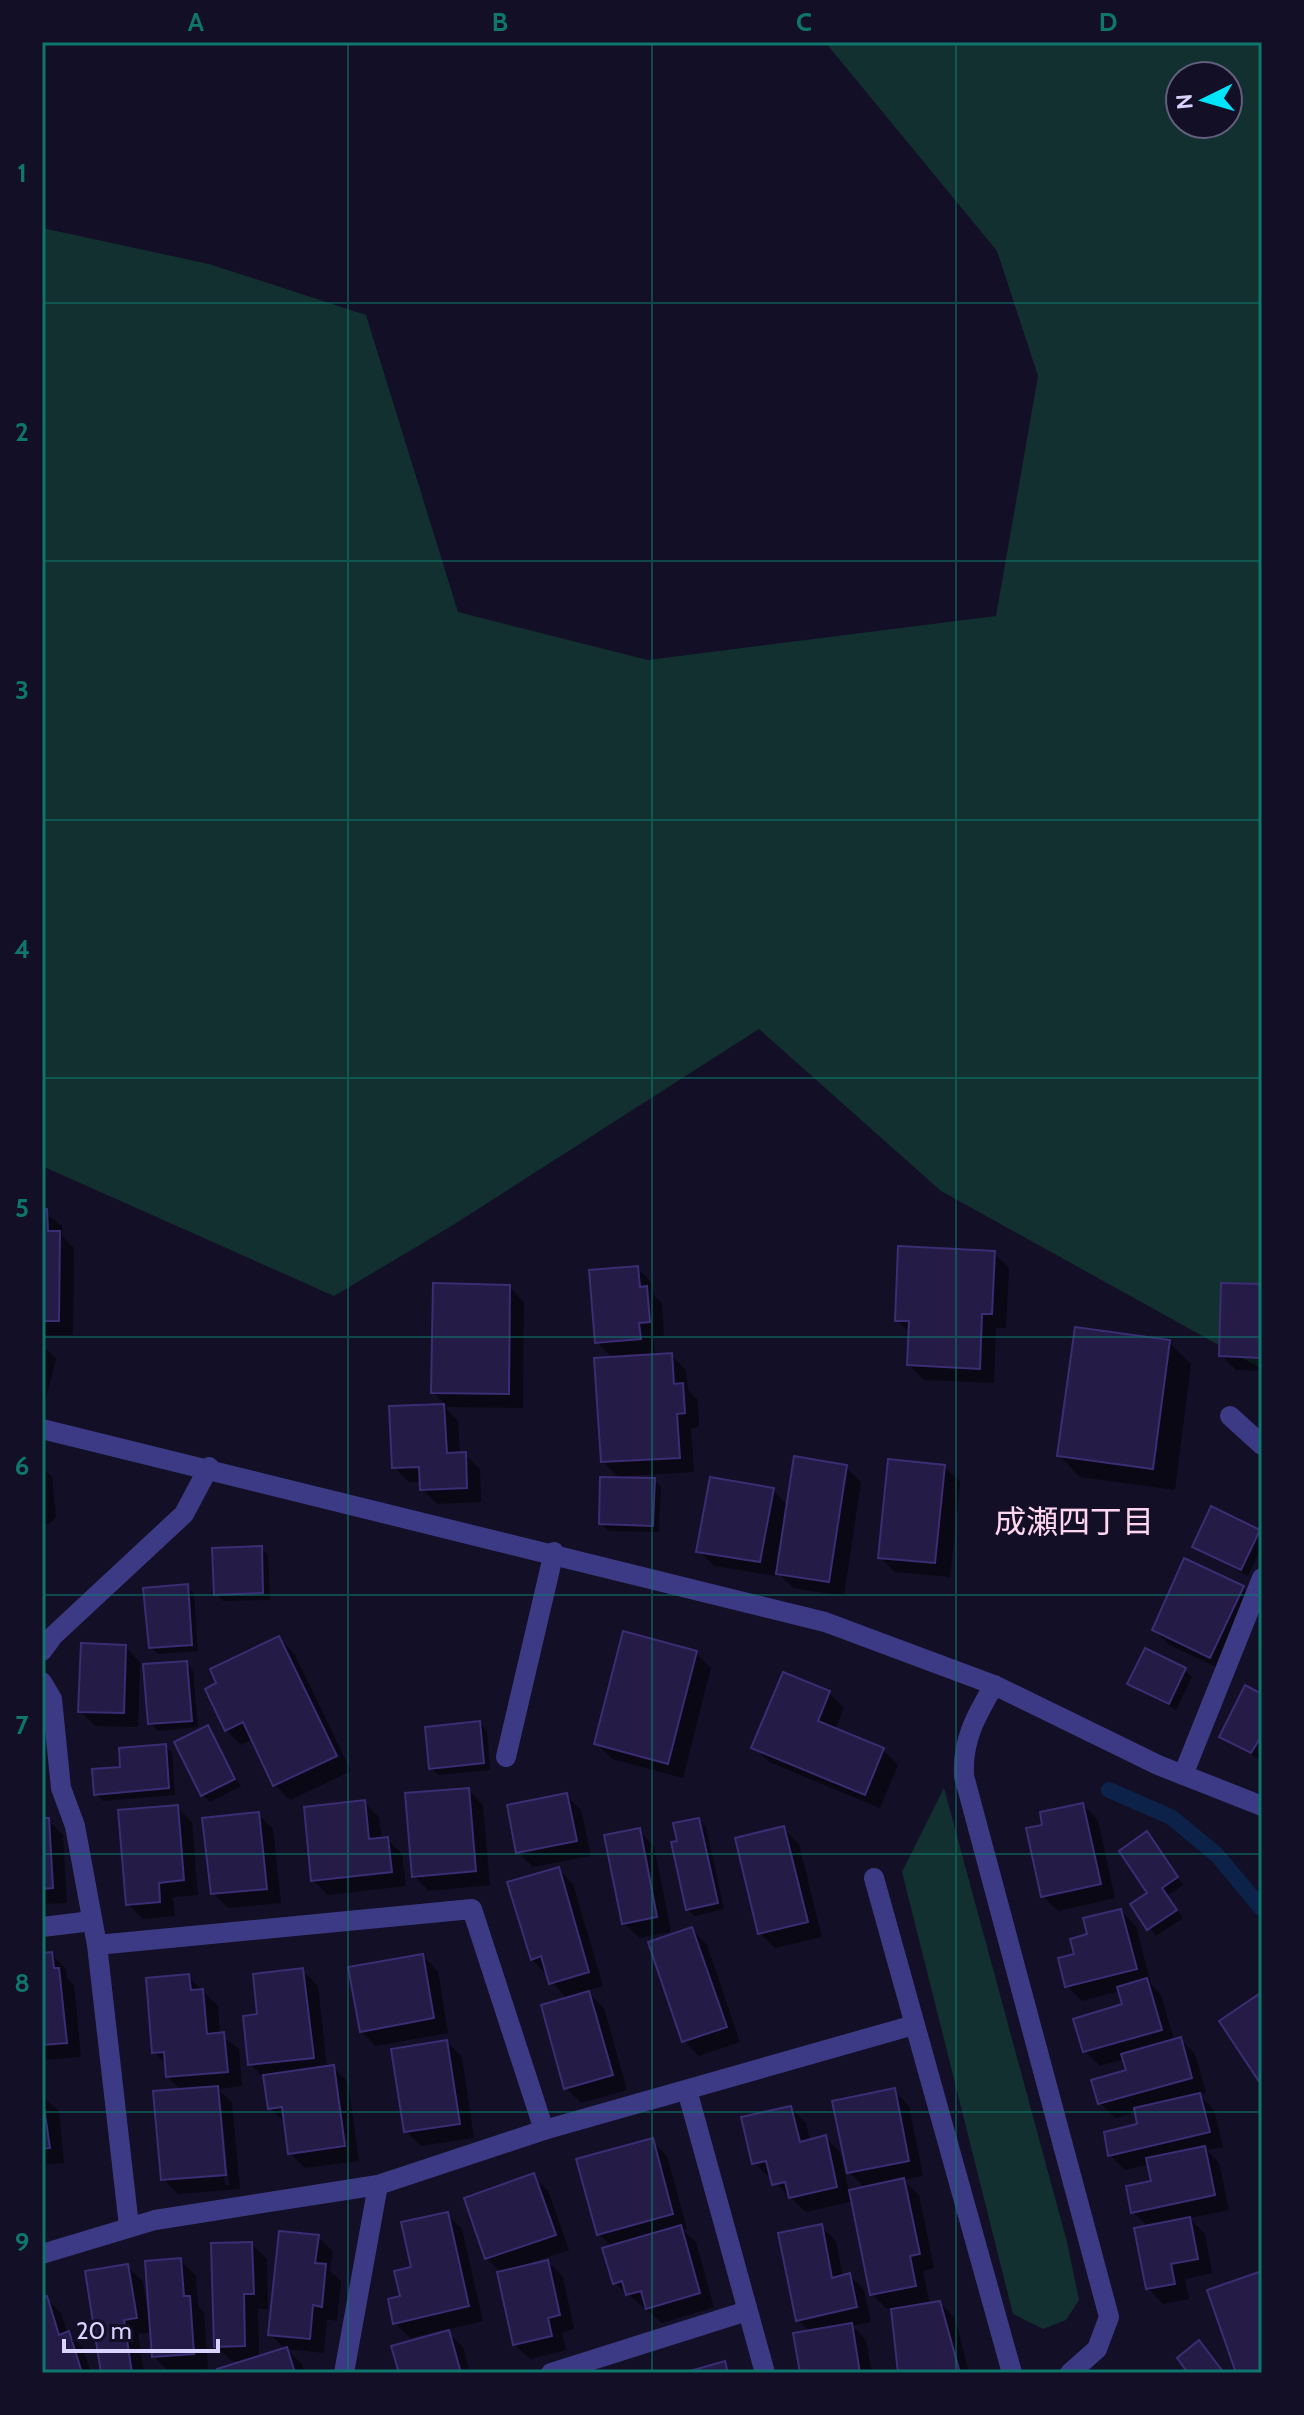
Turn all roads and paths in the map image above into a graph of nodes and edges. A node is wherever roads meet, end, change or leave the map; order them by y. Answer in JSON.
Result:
{"nodes":[{"id":1,"x":1230,"y":1416,"type":"dead end"},
{"id":2,"x":42,"y":1429,"type":"edge"},
{"id":3,"x":1262,"y":1445,"type":"edge"},
{"id":4,"x":209,"y":1467,"type":"junction"},
{"id":5,"x":554,"y":1552,"type":"junction"},
{"id":6,"x":1262,"y":1578,"type":"edge"},
{"id":7,"x":42,"y":1651,"type":"edge"},
{"id":8,"x":42,"y":1682,"type":"edge"},
{"id":9,"x":994,"y":1685,"type":"junction"},
{"id":10,"x":506,"y":1757,"type":"dead end"},
{"id":11,"x":1183,"y":1775,"type":"junction"},
{"id":12,"x":1262,"y":1806,"type":"edge"},
{"id":13,"x":874,"y":1878,"type":"dead end"},
{"id":14,"x":92,"y":1921,"type":"junction"},
{"id":15,"x":42,"y":1927,"type":"edge"},
{"id":16,"x":97,"y":1945,"type":"junction"},
{"id":17,"x":914,"y":2025,"type":"junction"},
{"id":18,"x":687,"y":2090,"type":"junction"},
{"id":19,"x":544,"y":2130,"type":"junction"},
{"id":20,"x":378,"y":2185,"type":"junction"},
{"id":21,"x":129,"y":2226,"type":"junction"},
{"id":22,"x":42,"y":2254,"type":"edge"},
{"id":23,"x":747,"y":2311,"type":"junction"},
{"id":24,"x":344,"y":2373,"type":"edge"},
{"id":25,"x":551,"y":2373,"type":"edge"},
{"id":26,"x":765,"y":2373,"type":"edge"},
{"id":27,"x":1012,"y":2373,"type":"edge"},
{"id":28,"x":1070,"y":2373,"type":"edge"}],
"edges":[{"from":1,"to":3,"type":"street"},
{"from":2,"to":4,"type":"street"},
{"from":4,"to":5,"type":"street"},
{"from":4,"to":7,"type":"street"},
{"from":5,"to":9,"type":"street"},
{"from":5,"to":10,"type":"street"},
{"from":6,"to":11,"type":"street"},
{"from":8,"to":14,"type":"street"},
{"from":9,"to":11,"type":"street"},
{"from":9,"to":28,"type":"street"},
{"from":11,"to":12,"type":"street"},
{"from":13,"to":17,"type":"street"},
{"from":14,"to":15,"type":"street"},
{"from":14,"to":16,"type":"street"},
{"from":16,"to":19,"type":"street"},
{"from":16,"to":21,"type":"street"},
{"from":17,"to":18,"type":"street"},
{"from":17,"to":27,"type":"street"},
{"from":18,"to":19,"type":"street"},
{"from":18,"to":23,"type":"street"},
{"from":19,"to":20,"type":"street"},
{"from":20,"to":21,"type":"street"},
{"from":20,"to":24,"type":"street"},
{"from":21,"to":22,"type":"street"},
{"from":23,"to":25,"type":"street"},
{"from":23,"to":26,"type":"street"}]}
